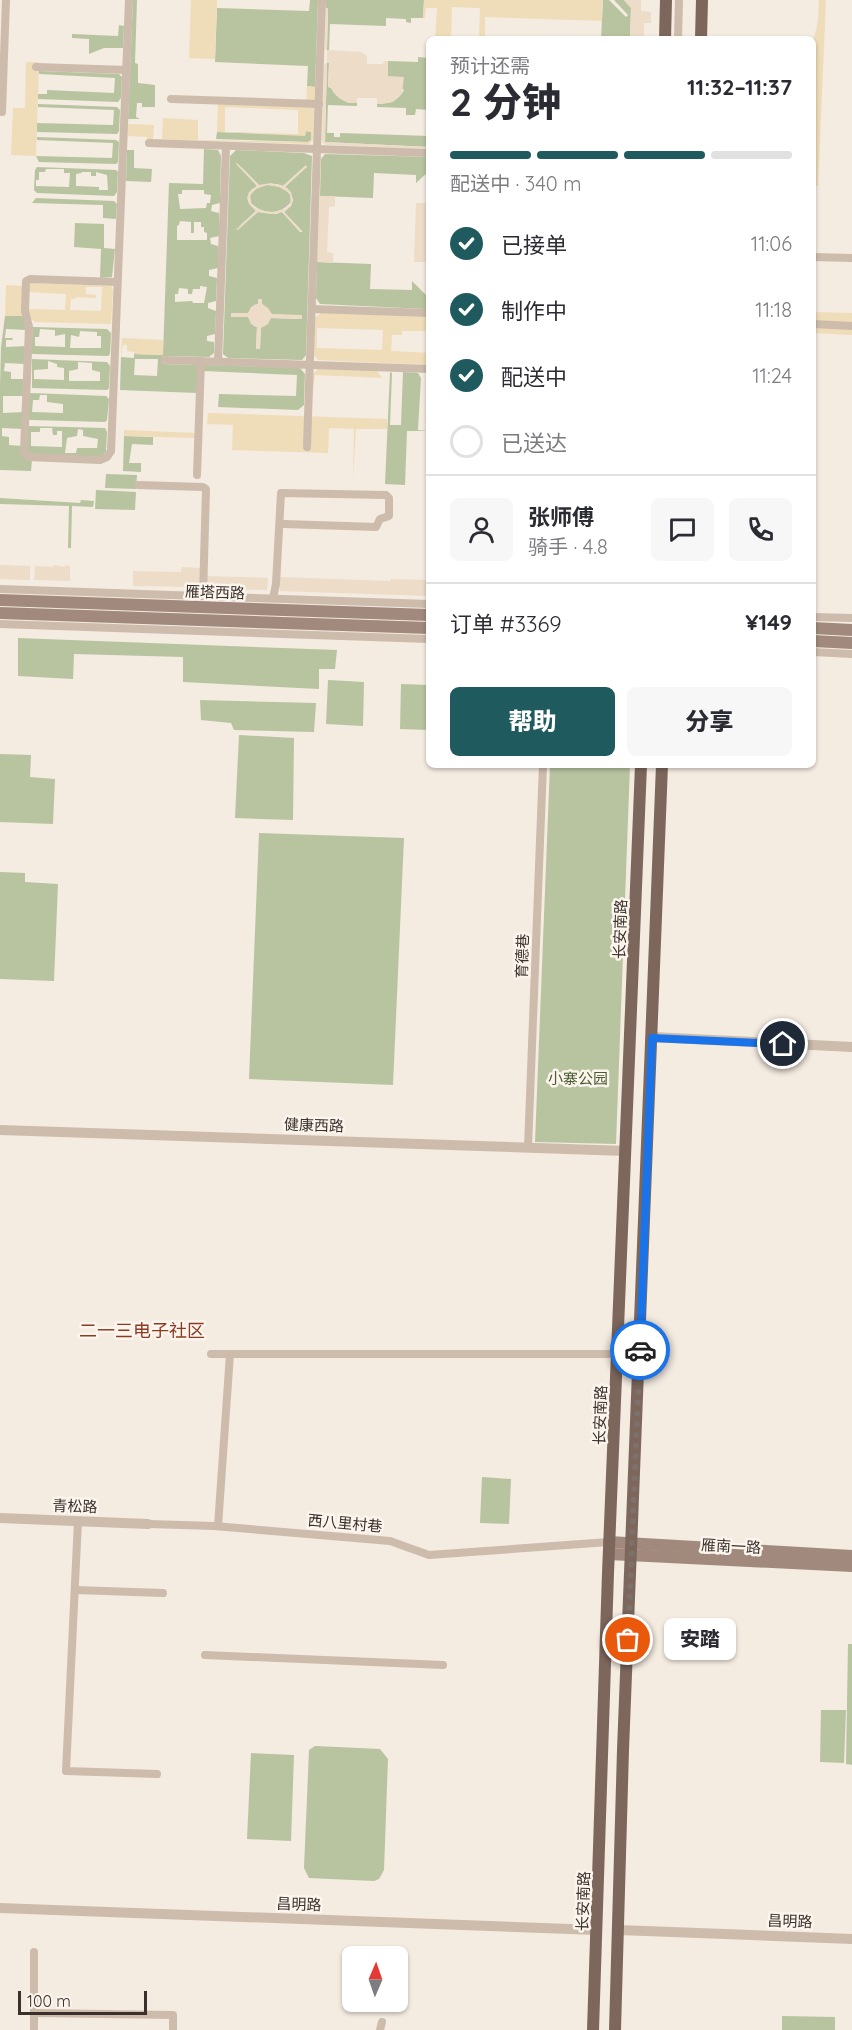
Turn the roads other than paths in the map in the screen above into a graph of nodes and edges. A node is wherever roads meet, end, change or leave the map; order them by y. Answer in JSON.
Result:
{"nodes":[{"id":1,"x":6,"y":0,"type":"edge"},
{"id":2,"x":129,"y":0,"type":"edge"},
{"id":3,"x":322,"y":0,"type":"edge"},
{"id":4,"x":666,"y":0,"type":"edge"},
{"id":5,"x":679,"y":0,"type":"edge"},
{"id":6,"x":702,"y":0,"type":"edge"},
{"id":7,"x":665,"y":36,"type":"edge"},
{"id":8,"x":678,"y":36,"type":"edge"},
{"id":9,"x":701,"y":36,"type":"edge"},
{"id":10,"x":36,"y":67,"type":"dead end"},
{"id":11,"x":127,"y":70,"type":"junction"},
{"id":12,"x":171,"y":99,"type":"dead end"},
{"id":13,"x":319,"y":104,"type":"junction"},
{"id":14,"x":2,"y":112,"type":"dead end"},
{"id":15,"x":149,"y":143,"type":"dead end"},
{"id":16,"x":226,"y":146,"type":"junction"},
{"id":17,"x":317,"y":149,"type":"junction"},
{"id":18,"x":426,"y":153,"type":"edge"},
{"id":19,"x":816,"y":257,"type":"edge"},
{"id":20,"x":852,"y":258,"type":"edge"},
{"id":21,"x":117,"y":282,"type":"junction"},
{"id":22,"x":312,"y":309,"type":"junction"},
{"id":23,"x":426,"y":313,"type":"edge"},
{"id":24,"x":816,"y":324,"type":"edge"},
{"id":25,"x":852,"y":326,"type":"edge"},
{"id":26,"x":165,"y":360,"type":"dead end"},
{"id":27,"x":201,"y":361,"type":"junction"},
{"id":28,"x":218,"y":361,"type":"junction"},
{"id":29,"x":310,"y":365,"type":"junction"},
{"id":30,"x":426,"y":369,"type":"edge"},
{"id":31,"x":307,"y":447,"type":"dead end"},
{"id":32,"x":197,"y":475,"type":"dead end"},
{"id":33,"x":138,"y":484,"type":"dead end"},
{"id":34,"x":284,"y":524,"type":"dead end"},
{"id":35,"x":0,"y":589,"type":"edge"},
{"id":36,"x":203,"y":596,"type":"junction"},
{"id":37,"x":273,"y":598,"type":"junction"},
{"id":38,"x":0,"y":600,"type":"edge"},
{"id":39,"x":426,"y":604,"type":"edge"},
{"id":40,"x":0,"y":613,"type":"edge"},
{"id":41,"x":426,"y":615,"type":"edge"},
{"id":42,"x":816,"y":617,"type":"edge"},
{"id":43,"x":852,"y":618,"type":"edge"},
{"id":44,"x":0,"y":624,"type":"edge"},
{"id":45,"x":426,"y":628,"type":"edge"},
{"id":46,"x":816,"y":628,"type":"edge"},
{"id":47,"x":852,"y":630,"type":"edge"},
{"id":48,"x":426,"y":639,"type":"edge"},
{"id":49,"x":816,"y":641,"type":"edge"},
{"id":50,"x":852,"y":643,"type":"edge"},
{"id":51,"x":816,"y":652,"type":"edge"},
{"id":52,"x":852,"y":654,"type":"edge"},
{"id":53,"x":543,"y":768,"type":"edge"},
{"id":54,"x":640,"y":768,"type":"edge"},
{"id":55,"x":662,"y":768,"type":"edge"},
{"id":56,"x":652,"y":1038,"type":"junction"},
{"id":57,"x":852,"y":1047,"type":"edge"},
{"id":58,"x":0,"y":1130,"type":"edge"},
{"id":59,"x":528,"y":1147,"type":"junction"},
{"id":60,"x":626,"y":1151,"type":"junction"},
{"id":61,"x":211,"y":1354,"type":"dead end"},
{"id":62,"x":230,"y":1354,"type":"junction"},
{"id":63,"x":618,"y":1354,"type":"junction"},
{"id":64,"x":0,"y":1518,"type":"edge"},
{"id":65,"x":78,"y":1521,"type":"junction"},
{"id":66,"x":148,"y":1524,"type":"joint"},
{"id":67,"x":218,"y":1526,"type":"junction"},
{"id":68,"x":609,"y":1548,"type":"junction"},
{"id":69,"x":631,"y":1549,"type":"junction"},
{"id":70,"x":852,"y":1556,"type":"edge"},
{"id":71,"x":852,"y":1566,"type":"edge"},
{"id":72,"x":75,"y":1590,"type":"junction"},
{"id":73,"x":163,"y":1593,"type":"dead end"},
{"id":74,"x":205,"y":1655,"type":"dead end"},
{"id":75,"x":443,"y":1665,"type":"dead end"},
{"id":76,"x":157,"y":1774,"type":"dead end"},
{"id":77,"x":0,"y":1908,"type":"edge"},
{"id":78,"x":597,"y":1930,"type":"junction"},
{"id":79,"x":619,"y":1930,"type":"junction"},
{"id":80,"x":852,"y":1939,"type":"edge"},
{"id":81,"x":34,"y":1952,"type":"dead end"},
{"id":82,"x":34,"y":2013,"type":"junction"},
{"id":83,"x":34,"y":2030,"type":"edge"},
{"id":84,"x":173,"y":2030,"type":"edge"},
{"id":85,"x":593,"y":2030,"type":"edge"},
{"id":86,"x":615,"y":2030,"type":"edge"}],
"edges":[{"from":1,"to":14,"type":"street"},
{"from":2,"to":11,"type":"street"},
{"from":3,"to":13,"type":"street"},
{"from":4,"to":7,"type":"main road"},
{"from":5,"to":8,"type":"street"},
{"from":6,"to":9,"type":"main road"},
{"from":10,"to":11,"type":"street"},
{"from":11,"to":21,"type":"street"},
{"from":12,"to":13,"type":"street"},
{"from":13,"to":17,"type":"street"},
{"from":15,"to":16,"type":"street"},
{"from":16,"to":17,"type":"street"},
{"from":16,"to":28,"type":"street"},
{"from":17,"to":18,"type":"street"},
{"from":17,"to":22,"type":"street"},
{"from":19,"to":20,"type":"street"},
{"from":21,"to":21,"type":"street"},
{"from":22,"to":23,"type":"street"},
{"from":22,"to":29,"type":"street"},
{"from":24,"to":25,"type":"street"},
{"from":26,"to":27,"type":"street"},
{"from":27,"to":28,"type":"street"},
{"from":27,"to":32,"type":"street"},
{"from":28,"to":29,"type":"street"},
{"from":29,"to":30,"type":"street"},
{"from":29,"to":31,"type":"street"},
{"from":33,"to":36,"type":"street"},
{"from":34,"to":37,"type":"street"},
{"from":35,"to":36,"type":"street"},
{"from":36,"to":37,"type":"street"},
{"from":37,"to":39,"type":"street"},
{"from":38,"to":41,"type":"main road","name":"雁塔西路"},
{"from":40,"to":45,"type":"main road","name":"雁塔西路"},
{"from":42,"to":43,"type":"street"},
{"from":44,"to":48,"type":"street"},
{"from":46,"to":47,"type":"main road"},
{"from":49,"to":50,"type":"main road"},
{"from":51,"to":52,"type":"street"},
{"from":53,"to":59,"type":"street","name":"育德巷"},
{"from":54,"to":60,"type":"main road","name":"长安南路"},
{"from":55,"to":56,"type":"main road"},
{"from":56,"to":57,"type":"street"},
{"from":56,"to":69,"type":"main road"},
{"from":58,"to":59,"type":"street","name":"健康西路"},
{"from":59,"to":60,"type":"street","name":"健康西路"},
{"from":60,"to":63,"type":"main road","name":"长安南路"},
{"from":61,"to":62,"type":"street"},
{"from":62,"to":63,"type":"street"},
{"from":62,"to":67,"type":"street"},
{"from":63,"to":68,"type":"main road","name":"长安南路"},
{"from":64,"to":65,"type":"street","name":"青松路"},
{"from":65,"to":66,"type":"street","name":"青松路"},
{"from":65,"to":72,"type":"street"},
{"from":66,"to":67,"type":"street","name":"西八里村巷"},
{"from":67,"to":68,"type":"street","name":"西八里村巷"},
{"from":68,"to":69,"type":"main road","name":"雁南一路"},
{"from":68,"to":78,"type":"main road","name":"长安南路"},
{"from":69,"to":70,"type":"main road","name":"雁南一路"},
{"from":69,"to":71,"type":"main road","name":"雁南一路"},
{"from":69,"to":79,"type":"main road"},
{"from":72,"to":73,"type":"street"},
{"from":72,"to":76,"type":"street"},
{"from":74,"to":75,"type":"street"},
{"from":77,"to":78,"type":"street","name":"昌明路"},
{"from":78,"to":85,"type":"main road","name":"长安南路"},
{"from":79,"to":80,"type":"street","name":"昌明路"},
{"from":79,"to":86,"type":"main road"},
{"from":81,"to":82,"type":"street"},
{"from":82,"to":83,"type":"street"},
{"from":82,"to":84,"type":"street"}]}
